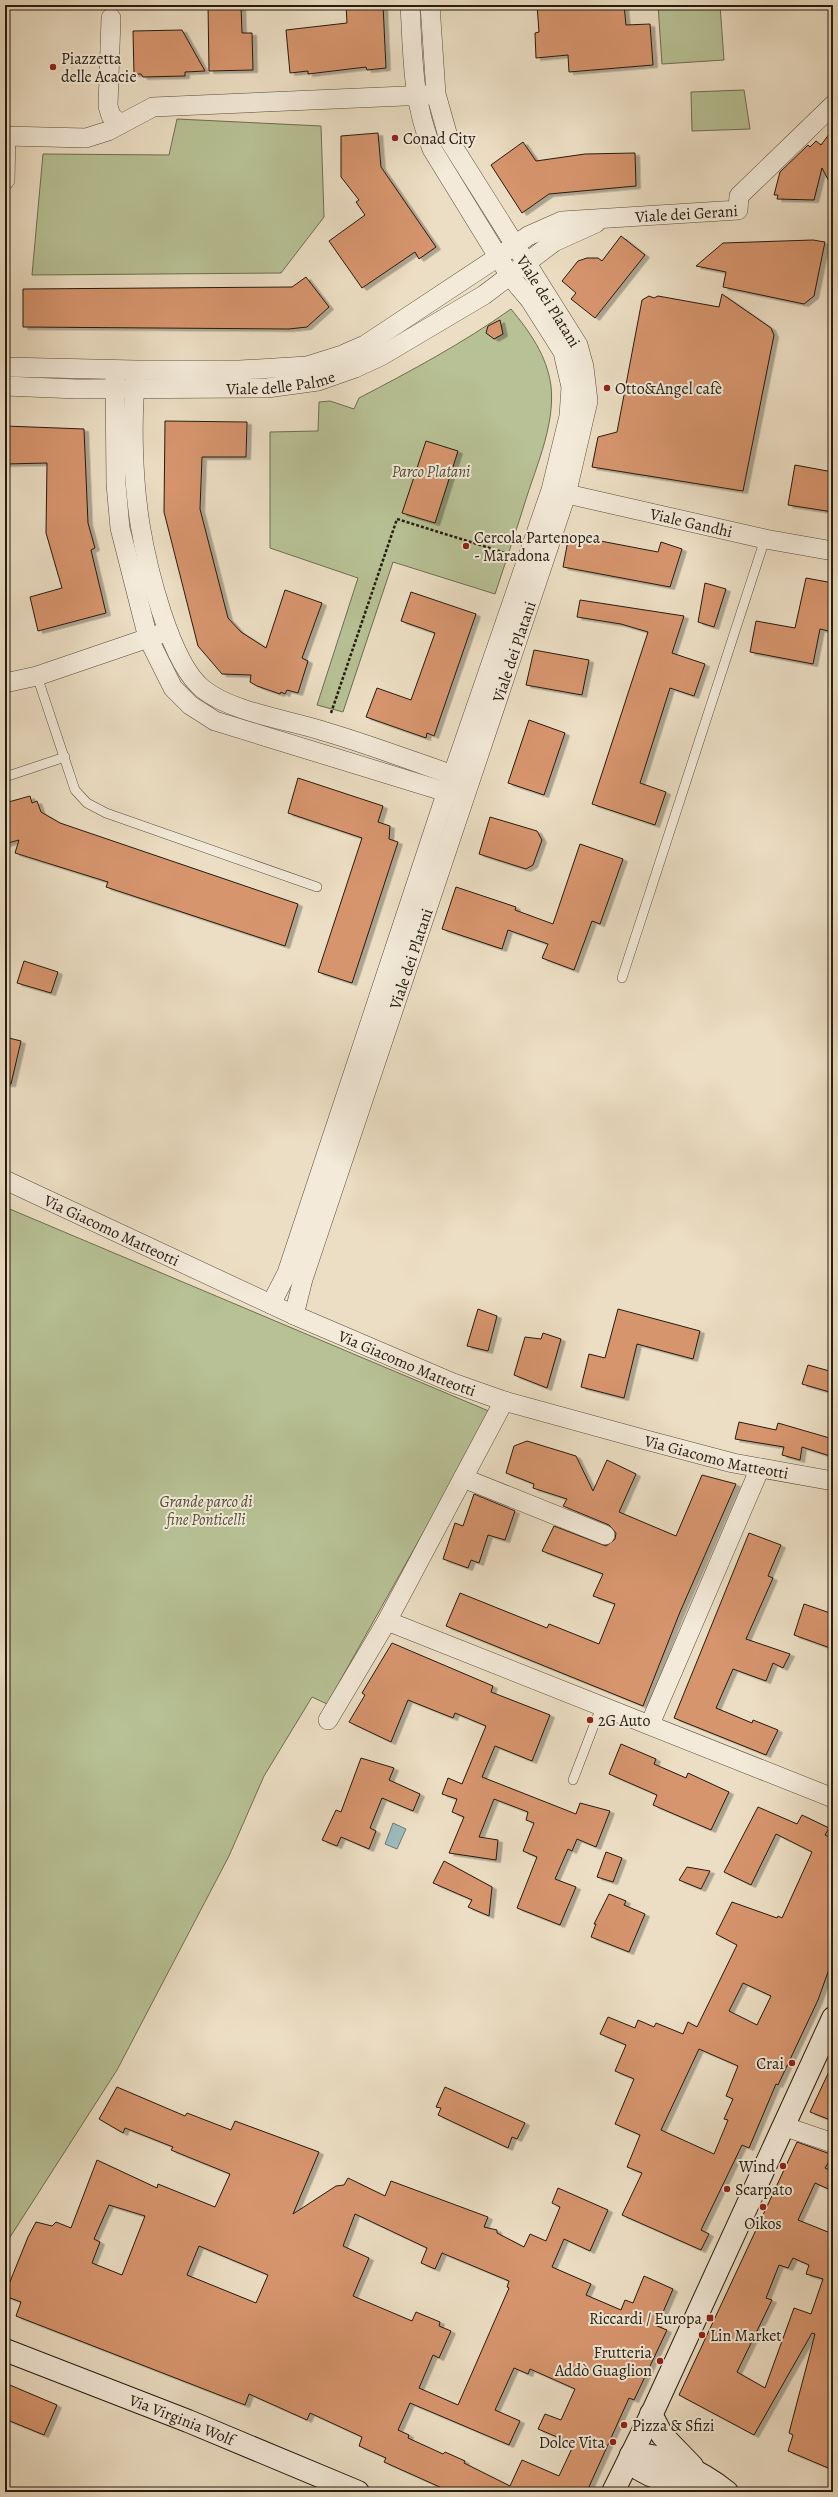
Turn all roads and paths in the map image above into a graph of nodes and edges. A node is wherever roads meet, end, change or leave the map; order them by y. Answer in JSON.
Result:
{"nodes":[{"id":1,"x":410,"y":5,"type":"edge"},
{"id":2,"x":430,"y":5,"type":"edge"},
{"id":3,"x":111,"y":18,"type":"dead end"},
{"id":4,"x":436,"y":94,"type":"junction"},
{"id":5,"x":415,"y":96,"type":"junction"},
{"id":6,"x":833,"y":105,"type":"edge"},
{"id":7,"x":121,"y":124,"type":"junction"},
{"id":8,"x":6,"y":136,"type":"edge"},
{"id":9,"x":5,"y":180,"type":"edge"},
{"id":10,"x":610,"y":216,"type":"junction"},
{"id":11,"x":514,"y":244,"type":"junction"},
{"id":12,"x":498,"y":257,"type":"junction"},
{"id":13,"x":524,"y":263,"type":"junction"},
{"id":14,"x":510,"y":276,"type":"junction"},
{"id":15,"x":5,"y":367,"type":"edge"},
{"id":16,"x":115,"y":370,"type":"junction"},
{"id":17,"x":135,"y":379,"type":"junction"},
{"id":18,"x":5,"y":386,"type":"edge"},
{"id":19,"x":116,"y":389,"type":"junction"},
{"id":20,"x":558,"y":493,"type":"junction"},
{"id":21,"x":765,"y":539,"type":"junction"},
{"id":22,"x":833,"y":551,"type":"edge"},
{"id":23,"x":526,"y":559,"type":"junction"},
{"id":24,"x":168,"y":632,"type":"junction"},
{"id":25,"x":148,"y":638,"type":"junction"},
{"id":26,"x":37,"y":676,"type":"junction"},
{"id":27,"x":5,"y":684,"type":"edge"},
{"id":28,"x":330,"y":715,"type":"dead end"},
{"id":29,"x":66,"y":757,"type":"junction"},
{"id":30,"x":5,"y":777,"type":"edge"},
{"id":31,"x":458,"y":786,"type":"junction"},
{"id":32,"x":316,"y":887,"type":"dead end"},
{"id":33,"x":622,"y":978,"type":"dead end"},
{"id":34,"x":5,"y":1180,"type":"edge"},
{"id":35,"x":271,"y":1304,"type":"junction"},
{"id":36,"x":294,"y":1315,"type":"junction"},
{"id":37,"x":504,"y":1401,"type":"junction"},
{"id":38,"x":760,"y":1468,"type":"junction"},
{"id":39,"x":463,"y":1478,"type":"junction"},
{"id":40,"x":833,"y":1480,"type":"edge"},
{"id":41,"x":605,"y":1535,"type":"dead end"},
{"id":42,"x":386,"y":1621,"type":"junction"},
{"id":43,"x":601,"y":1708,"type":"junction"},
{"id":44,"x":328,"y":1720,"type":"dead end"},
{"id":45,"x":650,"y":1724,"type":"junction"},
{"id":46,"x":573,"y":1780,"type":"dead end"},
{"id":47,"x":833,"y":1798,"type":"edge"},
{"id":48,"x":833,"y":2018,"type":"edge"},
{"id":49,"x":784,"y":2126,"type":"junction"},
{"id":50,"x":833,"y":2143,"type":"edge"},
{"id":51,"x":5,"y":2350,"type":"edge"},
{"id":52,"x":651,"y":2414,"type":"junction"},
{"id":53,"x":630,"y":2456,"type":"junction"},
{"id":54,"x":690,"y":2487,"type":"edge"},
{"id":55,"x":358,"y":2492,"type":"edge"},
{"id":56,"x":613,"y":2492,"type":"edge"},
{"id":57,"x":727,"y":2492,"type":"edge"}],
"edges":[{"from":1,"to":5,"type":"street","name":"Viale dei Platani"},
{"from":2,"to":4,"type":"street","name":"Viale dei Platani"},
{"from":3,"to":7,"type":"street"},
{"from":4,"to":5,"type":"street"},
{"from":4,"to":11,"type":"street","name":"Viale dei Platani"},
{"from":5,"to":7,"type":"street"},
{"from":5,"to":12,"type":"street","name":"Viale dei Platani"},
{"from":6,"to":10,"type":"street","name":"Viale dei Gerani"},
{"from":7,"to":8,"type":"street"},
{"from":8,"to":9,"type":"street"},
{"from":10,"to":11,"type":"street","name":"Viale dei Gerani"},
{"from":10,"to":13,"type":"street","name":"Viale dei Gerani"},
{"from":11,"to":12,"type":"street","name":"Viale dei Gerani"},
{"from":11,"to":13,"type":"street","name":"Viale dei Platani"},
{"from":12,"to":14,"type":"street","name":"Viale dei Platani"},
{"from":12,"to":17,"type":"street","name":"Viale delle Palme"},
{"from":13,"to":14,"type":"street","name":"Viale delle Palme"},
{"from":13,"to":20,"type":"street","name":"Viale dei Platani"},
{"from":14,"to":17,"type":"street","name":"Viale delle Palme"},
{"from":14,"to":20,"type":"street","name":"Viale dei Platani"},
{"from":15,"to":16,"type":"street","name":"Viale delle Palme"},
{"from":16,"to":17,"type":"street","name":"Viale delle Palme"},
{"from":16,"to":19,"type":"street"},
{"from":17,"to":19,"type":"street","name":"Viale delle Palme"},
{"from":17,"to":24,"type":"street"},
{"from":18,"to":19,"type":"street","name":"Viale delle Palme"},
{"from":19,"to":25,"type":"street"},
{"from":20,"to":21,"type":"street","name":"Viale Gandhi"},
{"from":20,"to":23,"type":"street","name":"Viale dei Platani"},
{"from":20,"to":31,"type":"street","name":"Viale dei Platani"},
{"from":21,"to":22,"type":"street","name":"Viale Gandhi"},
{"from":21,"to":33,"type":"lane"},
{"from":23,"to":28,"type":"path"},
{"from":23,"to":31,"type":"street","name":"Viale dei Platani"},
{"from":24,"to":25,"type":"street"},
{"from":24,"to":31,"type":"street"},
{"from":25,"to":26,"type":"street"},
{"from":25,"to":31,"type":"street"},
{"from":26,"to":27,"type":"street"},
{"from":26,"to":29,"type":"lane"},
{"from":29,"to":30,"type":"lane"},
{"from":29,"to":32,"type":"lane"},
{"from":31,"to":35,"type":"street","name":"Viale dei Platani"},
{"from":31,"to":36,"type":"street","name":"Viale dei Platani"},
{"from":34,"to":35,"type":"street","name":"Via Giacomo Matteotti"},
{"from":35,"to":36,"type":"street","name":"Via Giacomo Matteotti"},
{"from":36,"to":37,"type":"street","name":"Via Giacomo Matteotti"},
{"from":37,"to":38,"type":"street","name":"Via Giacomo Matteotti"},
{"from":37,"to":39,"type":"street"},
{"from":38,"to":40,"type":"street","name":"Via Giacomo Matteotti"},
{"from":38,"to":45,"type":"street"},
{"from":39,"to":41,"type":"street"},
{"from":39,"to":42,"type":"street"},
{"from":42,"to":43,"type":"street"},
{"from":42,"to":44,"type":"street"},
{"from":43,"to":45,"type":"street"},
{"from":43,"to":46,"type":"lane"},
{"from":45,"to":47,"type":"street"},
{"from":48,"to":49,"type":"main road"},
{"from":49,"to":50,"type":"street"},
{"from":49,"to":52,"type":"main road"},
{"from":51,"to":55,"type":"main road","name":"Via Virginia Wolf"},
{"from":52,"to":53,"type":"main road"},
{"from":52,"to":54,"type":"main road"},
{"from":53,"to":54,"type":"main road"},
{"from":53,"to":56,"type":"main road"},
{"from":54,"to":57,"type":"main road"}]}
